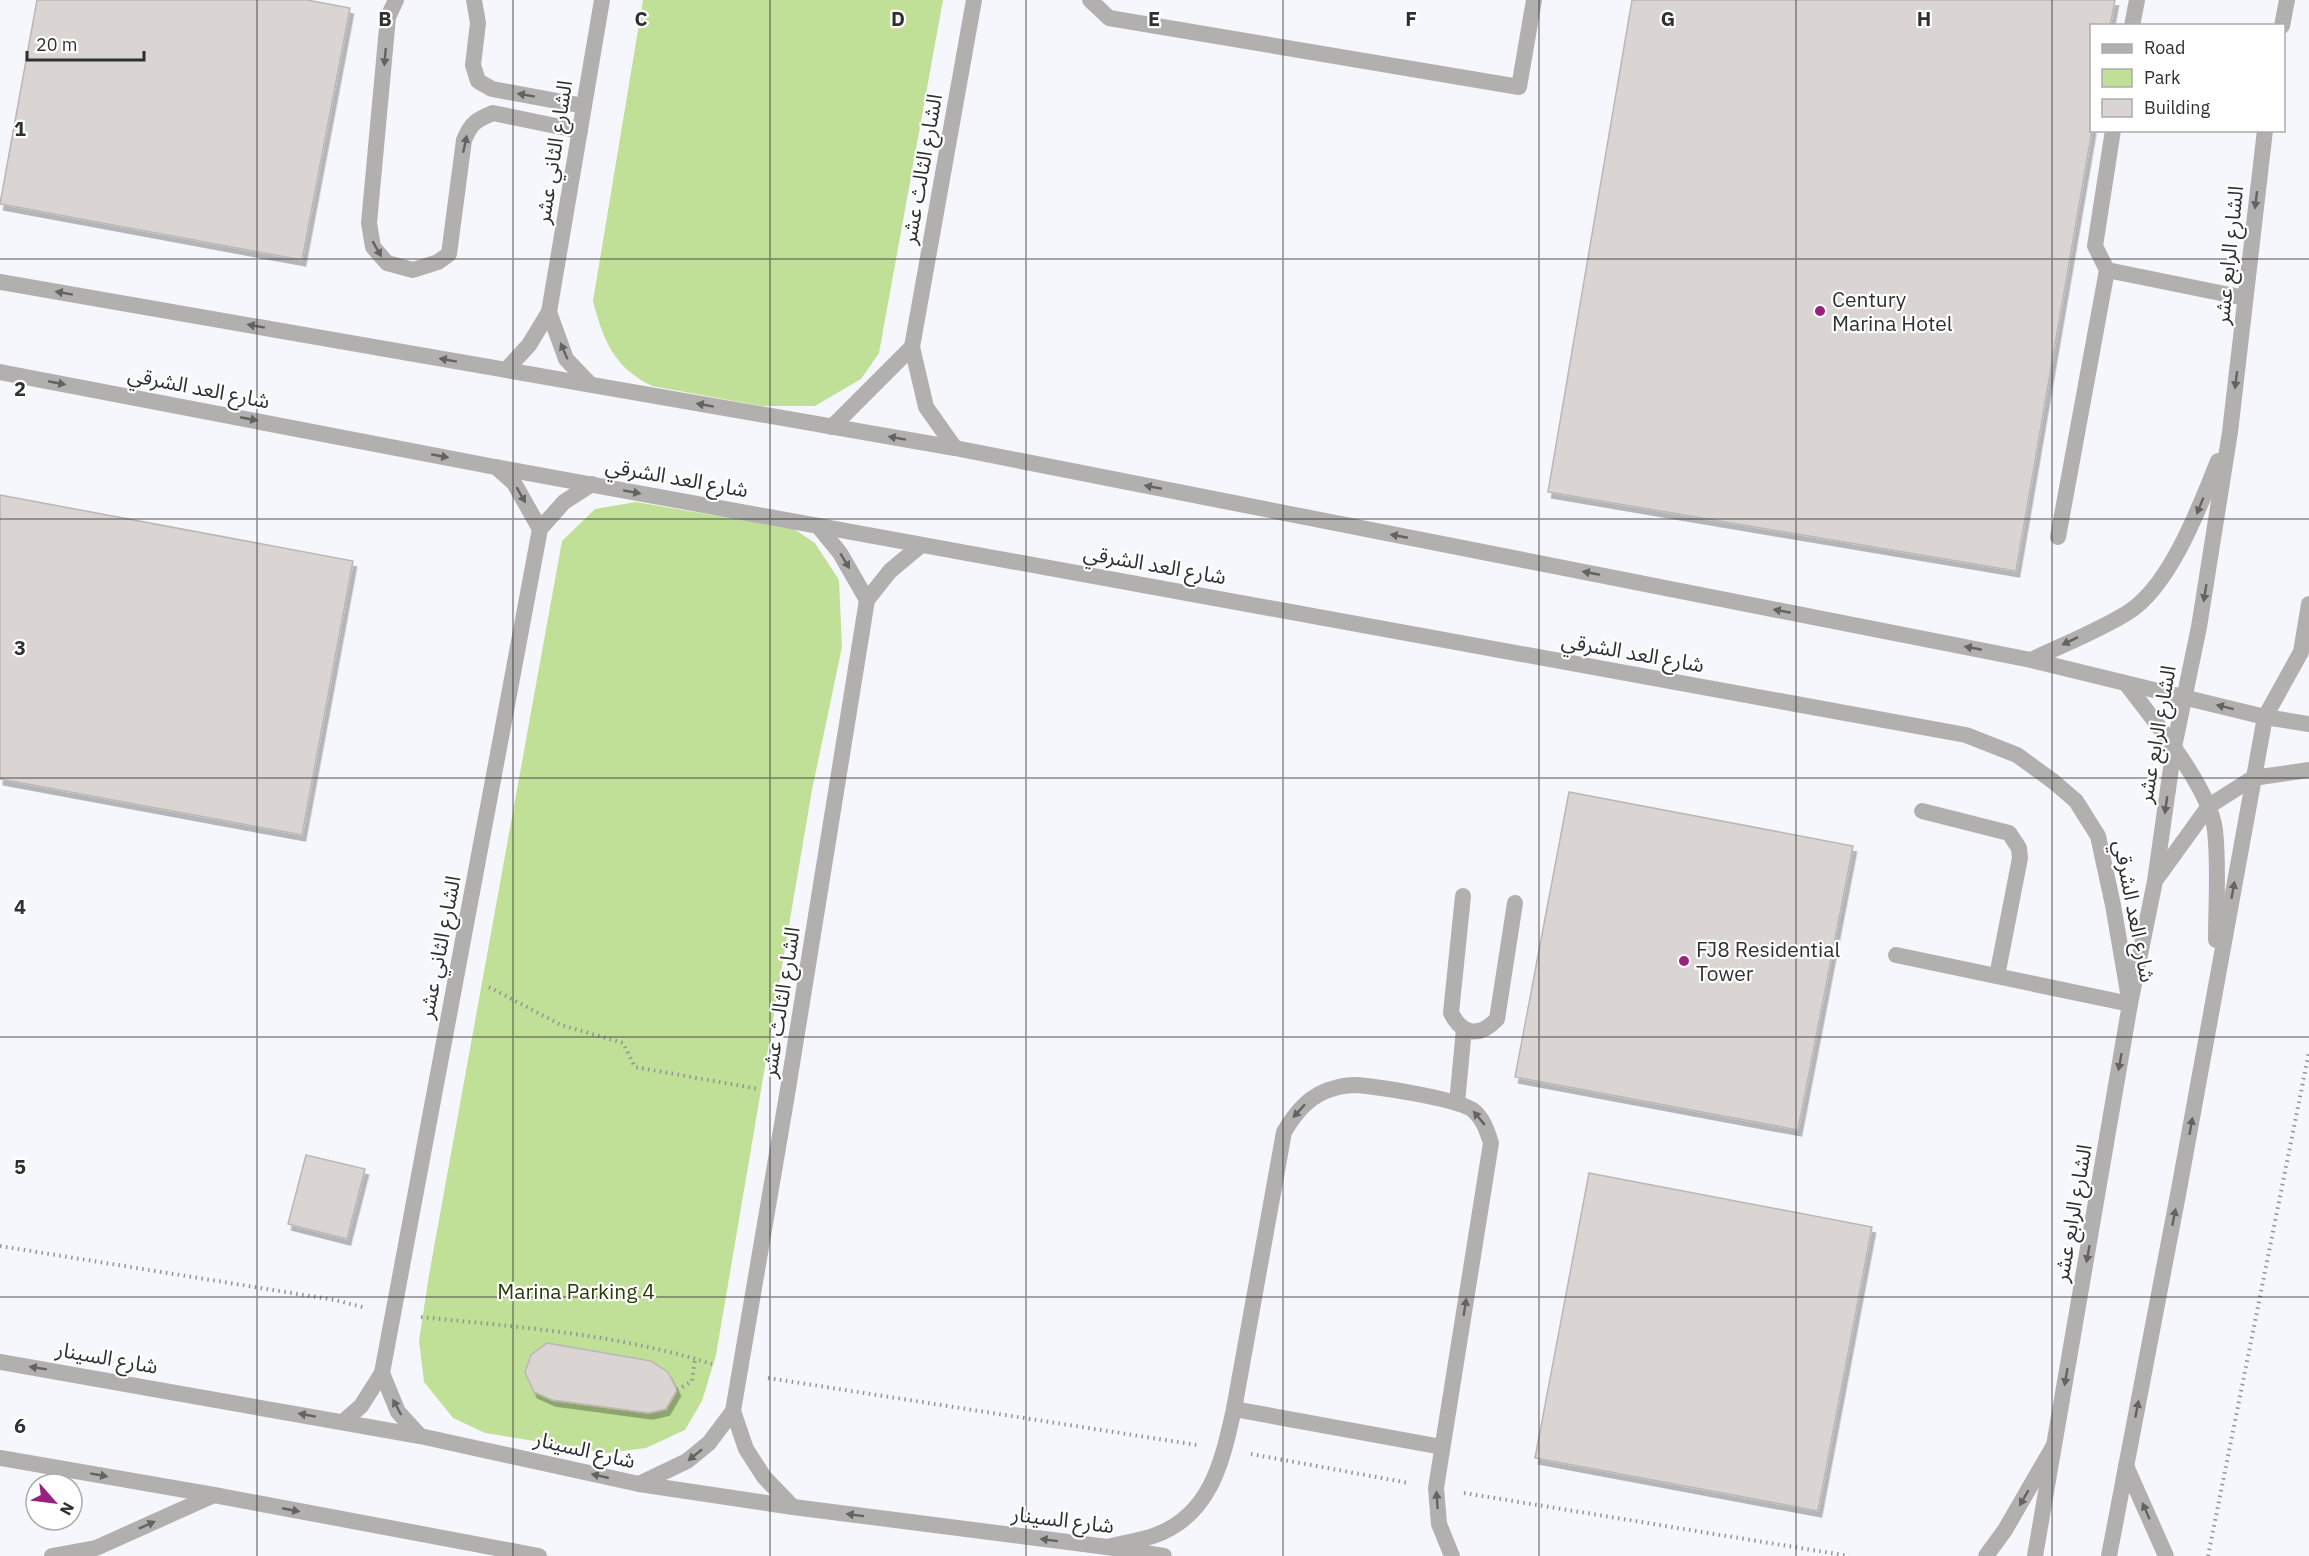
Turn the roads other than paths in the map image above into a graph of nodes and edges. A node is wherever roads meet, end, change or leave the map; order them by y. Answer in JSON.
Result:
{"nodes":[{"id":1,"x":396,"y":0,"type":"edge"},
{"id":2,"x":474,"y":0,"type":"edge"},
{"id":3,"x":602,"y":0,"type":"edge"},
{"id":4,"x":975,"y":0,"type":"edge"},
{"id":5,"x":1090,"y":0,"type":"edge"},
{"id":6,"x":1534,"y":0,"type":"edge"},
{"id":7,"x":2137,"y":0,"type":"edge"},
{"id":8,"x":2287,"y":0,"type":"edge"},
{"id":9,"x":2132,"y":24,"type":"edge"},
{"id":10,"x":2282,"y":24,"type":"edge"},
{"id":11,"x":584,"y":106,"type":"junction"},
{"id":12,"x":580,"y":131,"type":"junction"},
{"id":13,"x":2114,"y":132,"type":"edge"},
{"id":14,"x":2265,"y":132,"type":"edge"},
{"id":15,"x":2107,"y":270,"type":"junction"},
{"id":16,"x":0,"y":282,"type":"edge"},
{"id":17,"x":2245,"y":298,"type":"junction"},
{"id":18,"x":549,"y":312,"type":"junction"},
{"id":19,"x":912,"y":347,"type":"junction"},
{"id":20,"x":506,"y":369,"type":"junction"},
{"id":21,"x":0,"y":372,"type":"edge"},
{"id":22,"x":590,"y":384,"type":"junction"},
{"id":23,"x":832,"y":427,"type":"junction"},
{"id":24,"x":2230,"y":432,"type":"junction"},
{"id":25,"x":955,"y":448,"type":"junction"},
{"id":26,"x":495,"y":467,"type":"junction"},
{"id":27,"x":592,"y":484,"type":"junction"},
{"id":28,"x":818,"y":526,"type":"junction"},
{"id":29,"x":540,"y":529,"type":"junction"},
{"id":30,"x":2058,"y":537,"type":"dead end"},
{"id":31,"x":921,"y":544,"type":"junction"},
{"id":32,"x":867,"y":600,"type":"junction"},
{"id":33,"x":2309,"y":604,"type":"edge"},
{"id":34,"x":2031,"y":660,"type":"junction"},
{"id":35,"x":2127,"y":685,"type":"junction"},
{"id":36,"x":2185,"y":697,"type":"junction"},
{"id":37,"x":2265,"y":717,"type":"junction"},
{"id":38,"x":2309,"y":724,"type":"edge"},
{"id":39,"x":2174,"y":747,"type":"junction"},
{"id":40,"x":2309,"y":770,"type":"edge"},
{"id":41,"x":2253,"y":778,"type":"junction"},
{"id":42,"x":2209,"y":806,"type":"junction"},
{"id":43,"x":1922,"y":811,"type":"dead end"},
{"id":44,"x":2155,"y":881,"type":"junction"},
{"id":45,"x":1463,"y":896,"type":"dead end"},
{"id":46,"x":1515,"y":903,"type":"dead end"},
{"id":47,"x":1896,"y":955,"type":"dead end"},
{"id":48,"x":1997,"y":976,"type":"junction"},
{"id":49,"x":2215,"y":989,"type":"junction"},
{"id":50,"x":2130,"y":1004,"type":"junction"},
{"id":51,"x":1464,"y":1029,"type":"junction"},
{"id":52,"x":1457,"y":1103,"type":"junction"},
{"id":53,"x":0,"y":1362,"type":"edge"},
{"id":54,"x":382,"y":1373,"type":"junction"},
{"id":55,"x":1234,"y":1409,"type":"junction"},
{"id":56,"x":733,"y":1411,"type":"junction"},
{"id":57,"x":344,"y":1421,"type":"junction"},
{"id":58,"x":420,"y":1436,"type":"junction"},
{"id":59,"x":1442,"y":1447,"type":"junction"},
{"id":60,"x":2053,"y":1447,"type":"junction"},
{"id":61,"x":0,"y":1458,"type":"edge"},
{"id":62,"x":2126,"y":1466,"type":"junction"},
{"id":63,"x":639,"y":1484,"type":"junction"},
{"id":64,"x":214,"y":1495,"type":"junction"},
{"id":65,"x":793,"y":1507,"type":"junction"},
{"id":66,"x":1107,"y":1547,"type":"junction"},
{"id":67,"x":52,"y":1556,"type":"edge"},
{"id":68,"x":539,"y":1556,"type":"edge"},
{"id":69,"x":1164,"y":1556,"type":"edge"},
{"id":70,"x":1452,"y":1556,"type":"edge"},
{"id":71,"x":1986,"y":1556,"type":"edge"},
{"id":72,"x":2035,"y":1556,"type":"edge"},
{"id":73,"x":2109,"y":1556,"type":"edge"},
{"id":74,"x":2166,"y":1556,"type":"edge"}],
"edges":[{"from":1,"to":12,"type":"street","one_way":true},
{"from":11,"to":2,"type":"street","one_way":true},
{"from":3,"to":11,"type":"street","name":"الشارع الثاني عشر"},
{"from":4,"to":19,"type":"street","name":"الشارع الثالث عشر"},
{"from":5,"to":6,"type":"street"},
{"from":7,"to":9,"type":"street"},
{"from":8,"to":10,"type":"street"},
{"from":11,"to":12,"type":"street","name":"الشارع الثاني عشر"},
{"from":12,"to":18,"type":"street","name":"الشارع الثاني عشر"},
{"from":13,"to":15,"type":"street"},
{"from":14,"to":17,"type":"street","name":"الشارع الرابع عشر","one_way":true},
{"from":15,"to":17,"type":"street"},
{"from":15,"to":30,"type":"street"},
{"from":20,"to":16,"type":"street","one_way":true},
{"from":17,"to":24,"type":"street","name":"الشارع الرابع عشر","one_way":true},
{"from":18,"to":20,"type":"street","name":"الشارع الثاني عشر"},
{"from":22,"to":18,"type":"street","one_way":true},
{"from":19,"to":23,"type":"street"},
{"from":19,"to":25,"type":"street","name":"الشارع الثالث عشر"},
{"from":20,"to":22,"type":"street"},
{"from":21,"to":26,"type":"street","name":"شارع العد الشرقي","one_way":true},
{"from":23,"to":22,"type":"street","one_way":true},
{"from":25,"to":23,"type":"street","one_way":true},
{"from":24,"to":34,"type":"street","one_way":true},
{"from":24,"to":36,"type":"street","name":"الشارع الرابع عشر","one_way":true},
{"from":34,"to":25,"type":"street","one_way":true},
{"from":26,"to":27,"type":"street","name":"شارع العد الشرقي"},
{"from":26,"to":29,"type":"street","one_way":true},
{"from":27,"to":28,"type":"street","name":"شارع العد الشرقي","one_way":true},
{"from":27,"to":29,"type":"street"},
{"from":28,"to":31,"type":"street","name":"شارع العد الشرقي"},
{"from":28,"to":32,"type":"street","one_way":true},
{"from":29,"to":54,"type":"street","name":"الشارع الثاني عشر"},
{"from":31,"to":32,"type":"street","name":"الشارع الثالث عشر"},
{"from":31,"to":50,"type":"street","name":"شارع العد الشرقي"},
{"from":32,"to":56,"type":"street","name":"الشارع الثالث عشر"},
{"from":33,"to":37,"type":"street"},
{"from":34,"to":35,"type":"street"},
{"from":35,"to":36,"type":"street"},
{"from":35,"to":39,"type":"street"},
{"from":37,"to":36,"type":"street","one_way":true},
{"from":36,"to":39,"type":"street","name":"الشارع الرابع عشر"},
{"from":37,"to":38,"type":"street"},
{"from":37,"to":41,"type":"street"},
{"from":39,"to":42,"type":"street"},
{"from":39,"to":44,"type":"street","name":"الشارع الرابع عشر","one_way":true},
{"from":40,"to":41,"type":"street"},
{"from":41,"to":42,"type":"street"},
{"from":49,"to":41,"type":"street","one_way":true},
{"from":42,"to":44,"type":"street"},
{"from":42,"to":49,"type":"street"},
{"from":43,"to":48,"type":"street"},
{"from":44,"to":50,"type":"street","name":"الشارع الرابع عشر"},
{"from":45,"to":51,"type":"street"},
{"from":46,"to":51,"type":"street"},
{"from":47,"to":48,"type":"street"},
{"from":48,"to":50,"type":"street"},
{"from":62,"to":49,"type":"street","one_way":true},
{"from":50,"to":60,"type":"street","name":"الشارع الرابع عشر","one_way":true},
{"from":51,"to":52,"type":"street"},
{"from":52,"to":55,"type":"street","one_way":true},
{"from":59,"to":52,"type":"street","one_way":true},
{"from":57,"to":53,"type":"street","name":"شارع السينار","one_way":true},
{"from":54,"to":57,"type":"street","name":"الشارع الثاني عشر"},
{"from":58,"to":54,"type":"street","one_way":true},
{"from":55,"to":59,"type":"street"},
{"from":55,"to":66,"type":"street"},
{"from":56,"to":63,"type":"street","name":"الشارع الثالث عشر","one_way":true},
{"from":56,"to":65,"type":"street","name":"الشارع الثالث عشر"},
{"from":57,"to":58,"type":"street","name":"شارع السينار"},
{"from":63,"to":58,"type":"street","name":"شارع السينار","one_way":true},
{"from":70,"to":59,"type":"street","one_way":true},
{"from":60,"to":71,"type":"street","one_way":true},
{"from":60,"to":72,"type":"street","name":"الشارع الرابع عشر"},
{"from":61,"to":64,"type":"street","one_way":true},
{"from":62,"to":73,"type":"street"},
{"from":74,"to":62,"type":"street","one_way":true},
{"from":63,"to":65,"type":"street","name":"شارع السينار"},
{"from":67,"to":64,"type":"street","one_way":true},
{"from":64,"to":68,"type":"street","one_way":true},
{"from":66,"to":65,"type":"street","name":"شارع السينار","one_way":true},
{"from":66,"to":69,"type":"street","name":"شارع السينار"}]}
